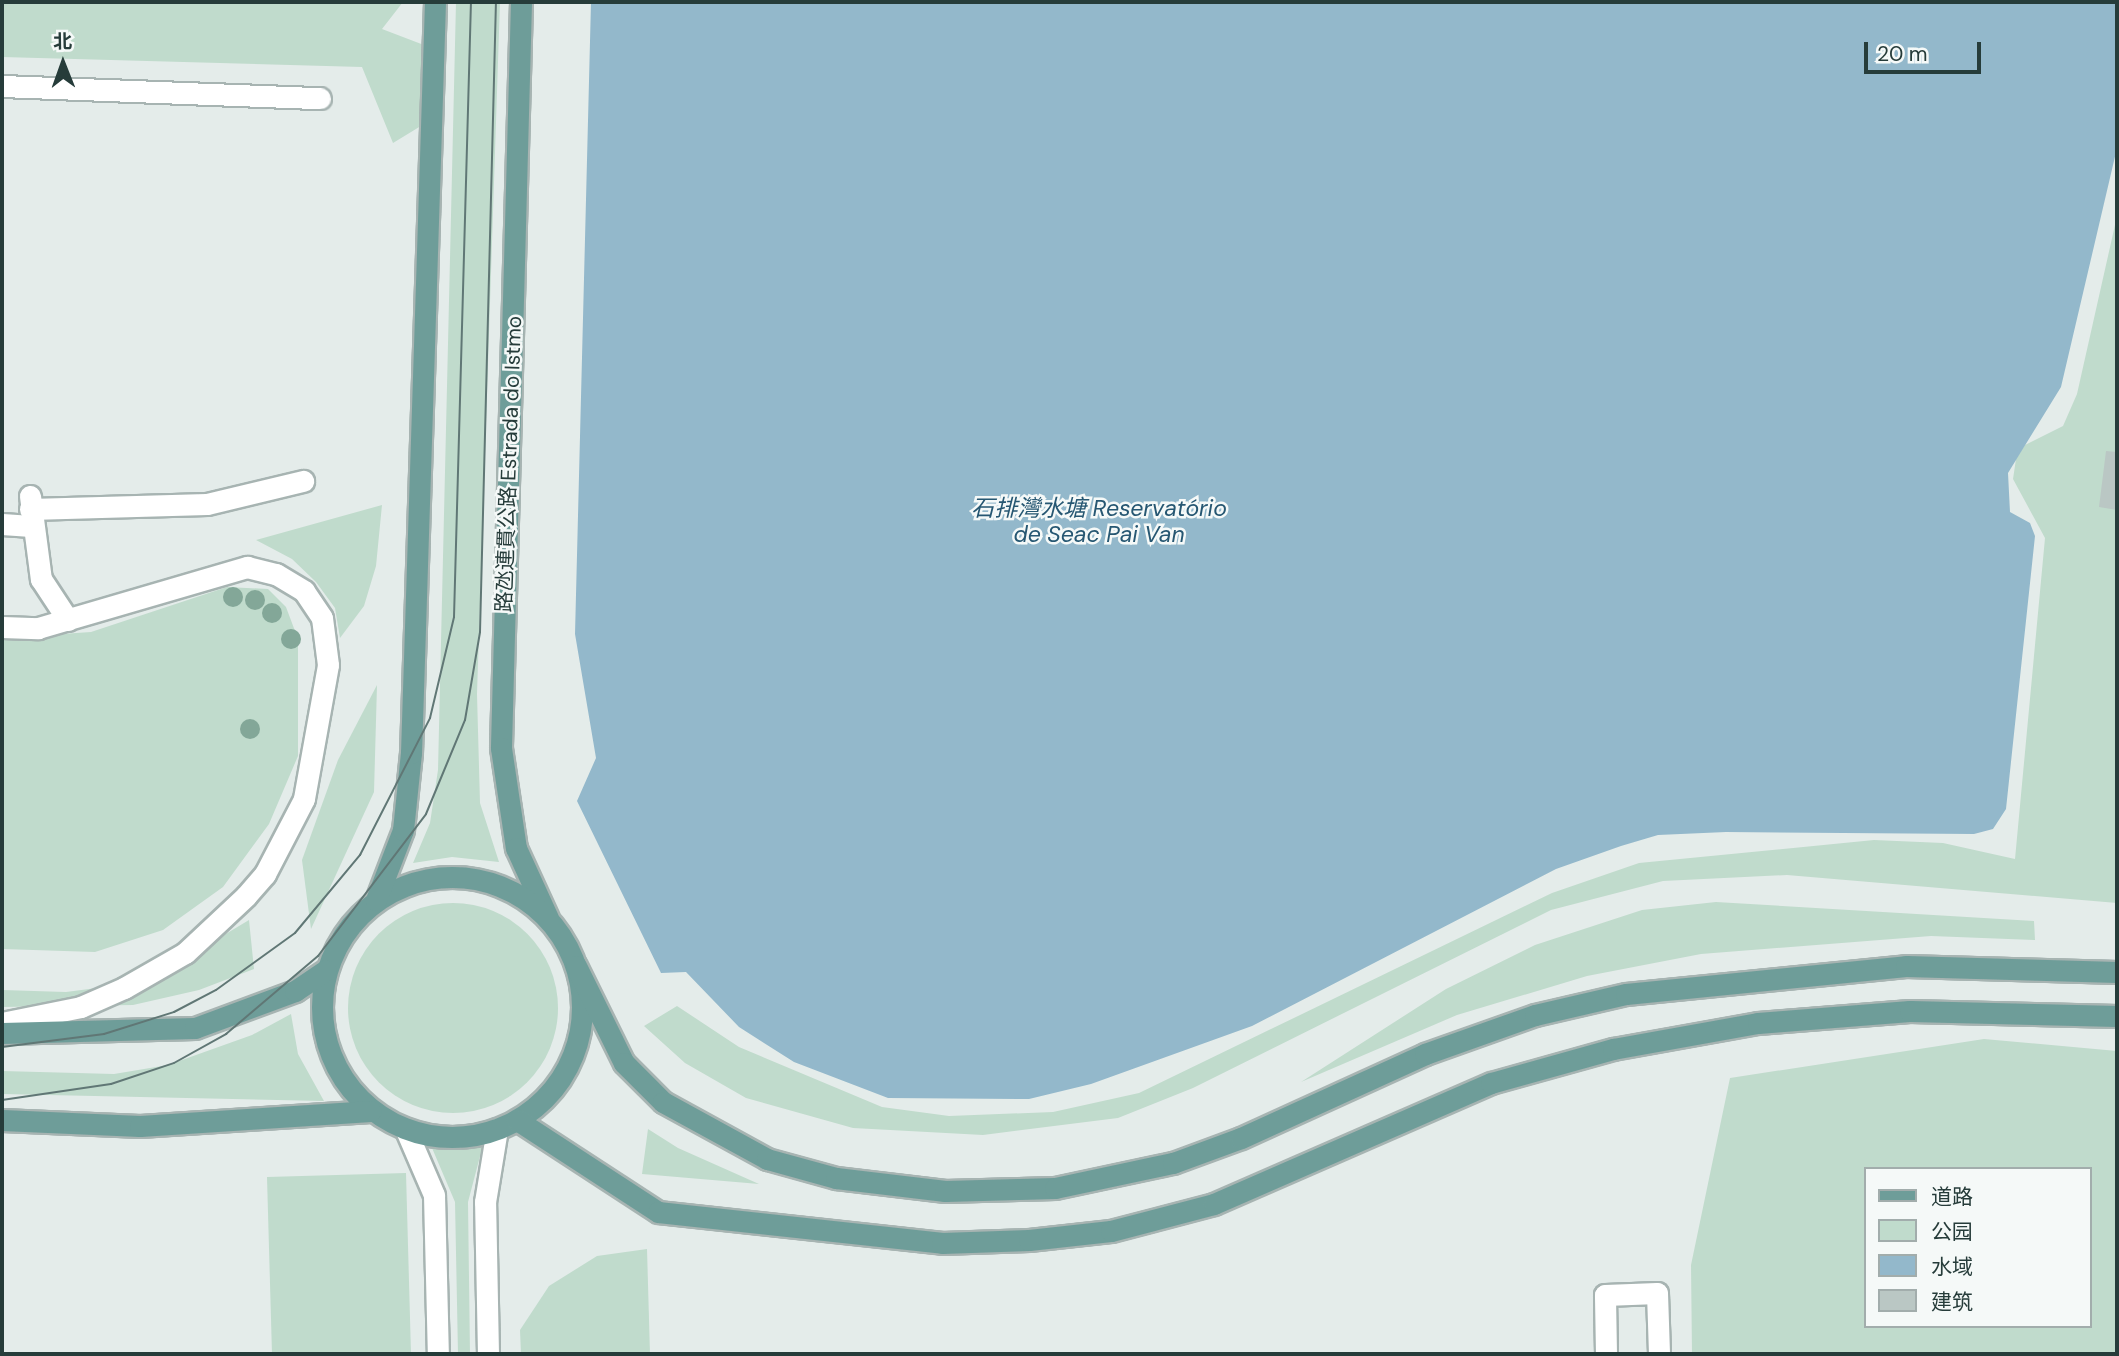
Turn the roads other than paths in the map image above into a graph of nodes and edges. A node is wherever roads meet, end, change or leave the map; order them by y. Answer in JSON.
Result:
{"nodes":[{"id":1,"x":435,"y":2,"type":"edge"},
{"id":2,"x":521,"y":2,"type":"edge"},
{"id":3,"x":2,"y":86,"type":"edge"},
{"id":4,"x":320,"y":98,"type":"dead end"},
{"id":5,"x":303,"y":481,"type":"dead end"},
{"id":6,"x":31,"y":510,"type":"junction"},
{"id":7,"x":2,"y":524,"type":"edge"},
{"id":8,"x":68,"y":620,"type":"junction"},
{"id":9,"x":2,"y":627,"type":"edge"},
{"id":10,"x":376,"y":900,"type":"junction"},
{"id":11,"x":548,"y":918,"type":"junction"},
{"id":12,"x":576,"y":965,"type":"junction"},
{"id":13,"x":326,"y":970,"type":"junction"},
{"id":14,"x":2117,"y":972,"type":"edge"},
{"id":15,"x":2117,"y":1016,"type":"edge"},
{"id":16,"x":2,"y":1023,"type":"edge"},
{"id":17,"x":2,"y":1032,"type":"edge"},
{"id":18,"x":372,"y":1111,"type":"junction"},
{"id":19,"x":2,"y":1120,"type":"edge"},
{"id":20,"x":517,"y":1120,"type":"junction"},
{"id":21,"x":497,"y":1129,"type":"junction"},
{"id":22,"x":407,"y":1130,"type":"junction"},
{"id":23,"x":438,"y":1354,"type":"edge"},
{"id":24,"x":488,"y":1354,"type":"edge"},
{"id":25,"x":1606,"y":1354,"type":"edge"},
{"id":26,"x":1659,"y":1354,"type":"edge"}],
"edges":[{"from":1,"to":10,"type":"main road"},
{"from":2,"to":11,"type":"main road","name":"路氹連貫公路 Estrada do Istmo"},
{"from":3,"to":4,"type":"street"},
{"from":5,"to":6,"type":"street"},
{"from":6,"to":7,"type":"street"},
{"from":6,"to":8,"type":"street"},
{"from":8,"to":9,"type":"street"},
{"from":8,"to":16,"type":"street"},
{"from":10,"to":11,"type":"main road"},
{"from":10,"to":13,"type":"main road"},
{"from":11,"to":12,"type":"main road"},
{"from":12,"to":14,"type":"main road"},
{"from":12,"to":20,"type":"main road"},
{"from":13,"to":17,"type":"main road"},
{"from":13,"to":18,"type":"main road"},
{"from":15,"to":20,"type":"main road"},
{"from":18,"to":19,"type":"main road"},
{"from":18,"to":22,"type":"main road"},
{"from":20,"to":21,"type":"main road"},
{"from":21,"to":22,"type":"main road"},
{"from":21,"to":24,"type":"street"},
{"from":22,"to":23,"type":"street"},
{"from":25,"to":26,"type":"street"}]}
